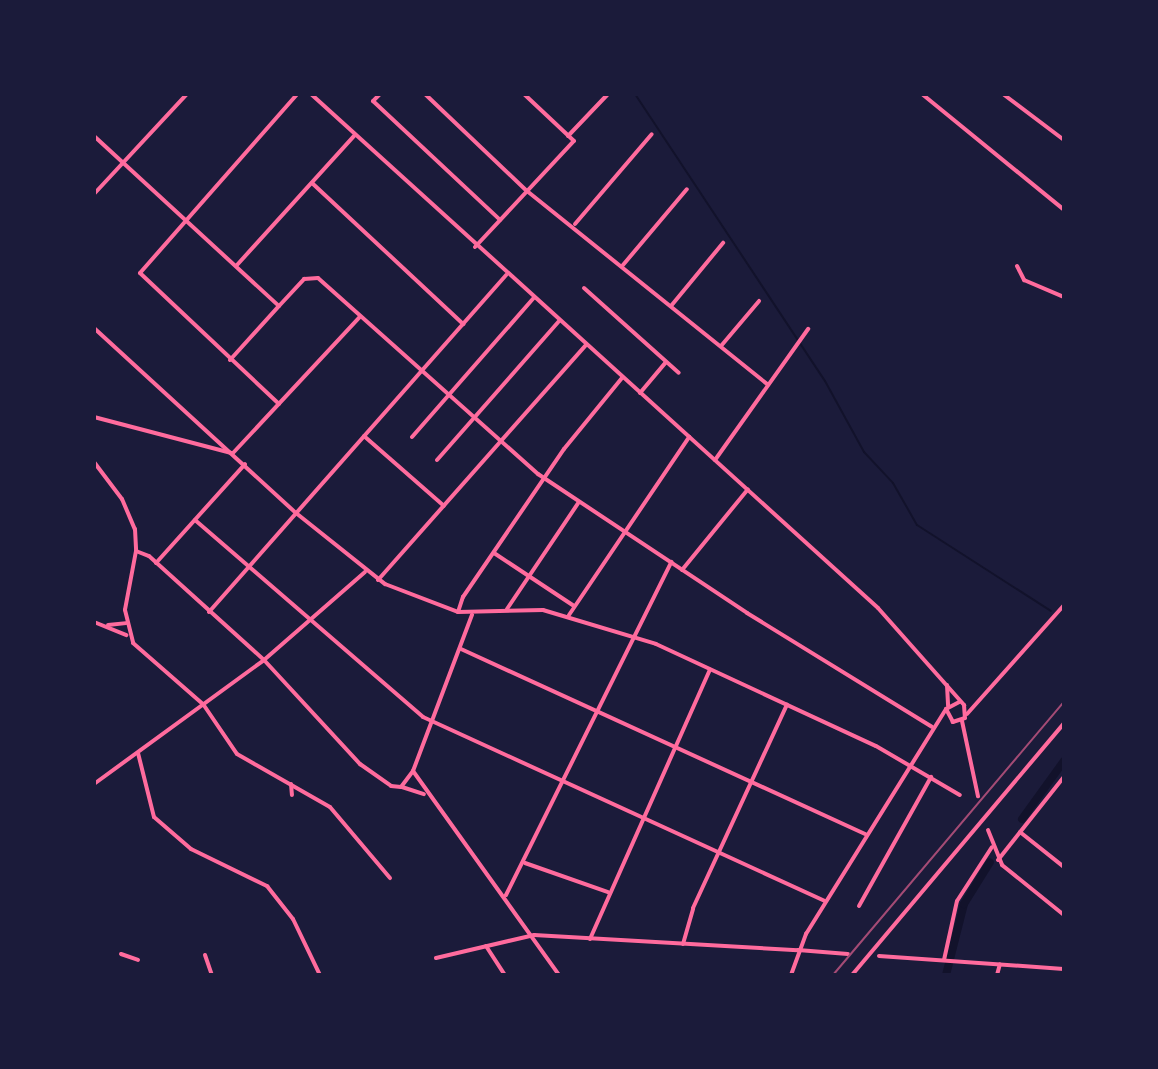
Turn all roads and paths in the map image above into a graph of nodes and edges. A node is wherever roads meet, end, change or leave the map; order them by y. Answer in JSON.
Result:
{"nodes":[{"id":1,"x":187,"y":94,"type":"edge"},
{"id":2,"x":297,"y":94,"type":"edge"},
{"id":3,"x":311,"y":94,"type":"edge"},
{"id":4,"x":380,"y":94,"type":"edge"},
{"id":5,"x":425,"y":94,"type":"edge"},
{"id":6,"x":524,"y":94,"type":"edge"},
{"id":7,"x":608,"y":94,"type":"edge"},
{"id":8,"x":922,"y":94,"type":"edge"},
{"id":9,"x":1003,"y":94,"type":"edge"},
{"id":10,"x":652,"y":134,"type":"dead end"},
{"id":11,"x":355,"y":135,"type":"junction"},
{"id":12,"x":94,"y":136,"type":"edge"},
{"id":13,"x":568,"y":136,"type":"junction"},
{"id":14,"x":1064,"y":140,"type":"edge"},
{"id":15,"x":124,"y":162,"type":"junction"},
{"id":16,"x":312,"y":183,"type":"junction"},
{"id":17,"x":687,"y":189,"type":"dead end"},
{"id":18,"x":527,"y":191,"type":"junction"},
{"id":19,"x":94,"y":194,"type":"edge"},
{"id":20,"x":1064,"y":210,"type":"edge"},
{"id":21,"x":186,"y":219,"type":"junction"},
{"id":22,"x":500,"y":220,"type":"junction"},
{"id":23,"x":575,"y":224,"type":"junction"},
{"id":24,"x":723,"y":243,"type":"dead end"},
{"id":25,"x":475,"y":247,"type":"junction"},
{"id":26,"x":237,"y":265,"type":"junction"},
{"id":27,"x":623,"y":265,"type":"junction"},
{"id":28,"x":1017,"y":266,"type":"dead end"},
{"id":29,"x":506,"y":275,"type":"junction"},
{"id":30,"x":584,"y":288,"type":"dead end"},
{"id":31,"x":1064,"y":297,"type":"edge"},
{"id":32,"x":533,"y":299,"type":"junction"},
{"id":33,"x":759,"y":301,"type":"dead end"},
{"id":34,"x":279,"y":306,"type":"junction"},
{"id":35,"x":671,"y":306,"type":"junction"},
{"id":36,"x":361,"y":317,"type":"junction"},
{"id":37,"x":559,"y":321,"type":"junction"},
{"id":38,"x":463,"y":324,"type":"junction"},
{"id":39,"x":94,"y":328,"type":"edge"},
{"id":40,"x":808,"y":329,"type":"dead end"},
{"id":41,"x":586,"y":345,"type":"junction"},
{"id":42,"x":721,"y":346,"type":"junction"},
{"id":43,"x":230,"y":360,"type":"junction"},
{"id":44,"x":666,"y":362,"type":"junction"},
{"id":45,"x":421,"y":371,"type":"junction"},
{"id":46,"x":679,"y":373,"type":"dead end"},
{"id":47,"x":622,"y":378,"type":"junction"},
{"id":48,"x":768,"y":385,"type":"junction"},
{"id":49,"x":640,"y":393,"type":"junction"},
{"id":50,"x":448,"y":395,"type":"junction"},
{"id":51,"x":279,"y":404,"type":"junction"},
{"id":52,"x":94,"y":417,"type":"edge"},
{"id":53,"x":474,"y":418,"type":"junction"},
{"id":54,"x":364,"y":436,"type":"junction"},
{"id":55,"x":412,"y":437,"type":"dead end"},
{"id":56,"x":689,"y":437,"type":"junction"},
{"id":57,"x":500,"y":442,"type":"junction"},
{"id":58,"x":233,"y":453,"type":"junction"},
{"id":59,"x":437,"y":460,"type":"dead end"},
{"id":60,"x":715,"y":460,"type":"junction"},
{"id":61,"x":94,"y":462,"type":"edge"},
{"id":62,"x":245,"y":464,"type":"junction"},
{"id":63,"x":543,"y":478,"type":"junction"},
{"id":64,"x":748,"y":489,"type":"junction"},
{"id":65,"x":579,"y":502,"type":"junction"},
{"id":66,"x":444,"y":506,"type":"junction"},
{"id":67,"x":296,"y":513,"type":"junction"},
{"id":68,"x":195,"y":520,"type":"junction"},
{"id":69,"x":624,"y":531,"type":"junction"},
{"id":70,"x":136,"y":551,"type":"junction"},
{"id":71,"x":494,"y":553,"type":"junction"},
{"id":72,"x":671,"y":562,"type":"junction"},
{"id":73,"x":156,"y":563,"type":"junction"},
{"id":74,"x":247,"y":568,"type":"junction"},
{"id":75,"x":682,"y":570,"type":"junction"},
{"id":76,"x":365,"y":572,"type":"junction"},
{"id":77,"x":529,"y":576,"type":"junction"},
{"id":78,"x":378,"y":580,"type":"junction"},
{"id":79,"x":1064,"y":605,"type":"edge"},
{"id":80,"x":574,"y":606,"type":"junction"},
{"id":81,"x":507,"y":609,"type":"junction"},
{"id":82,"x":209,"y":612,"type":"junction"},
{"id":83,"x":458,"y":612,"type":"junction"},
{"id":84,"x":472,"y":615,"type":"junction"},
{"id":85,"x":569,"y":615,"type":"junction"},
{"id":86,"x":94,"y":622,"type":"edge"},
{"id":87,"x":126,"y":623,"type":"junction"},
{"id":88,"x":310,"y":623,"type":"junction"},
{"id":89,"x":106,"y":625,"type":"junction"},
{"id":90,"x":127,"y":635,"type":"junction"},
{"id":91,"x":631,"y":636,"type":"junction"},
{"id":92,"x":461,"y":649,"type":"junction"},
{"id":93,"x":264,"y":660,"type":"junction"},
{"id":94,"x":710,"y":669,"type":"junction"},
{"id":95,"x":947,"y":685,"type":"junction"},
{"id":96,"x":960,"y":703,"type":"junction"},
{"id":97,"x":975,"y":703,"type":"junction"},
{"id":98,"x":203,"y":704,"type":"junction"},
{"id":99,"x":787,"y":705,"type":"junction"},
{"id":100,"x":947,"y":707,"type":"junction"},
{"id":101,"x":597,"y":709,"type":"junction"},
{"id":102,"x":964,"y":718,"type":"junction"},
{"id":103,"x":432,"y":722,"type":"junction"},
{"id":104,"x":1064,"y":723,"type":"edge"},
{"id":105,"x":932,"y":727,"type":"junction"},
{"id":106,"x":673,"y":746,"type":"junction"},
{"id":107,"x":138,"y":753,"type":"junction"},
{"id":108,"x":909,"y":763,"type":"junction"},
{"id":109,"x":413,"y":771,"type":"junction"},
{"id":110,"x":931,"y":777,"type":"junction"},
{"id":111,"x":1063,"y":778,"type":"edge"},
{"id":112,"x":752,"y":781,"type":"junction"},
{"id":113,"x":563,"y":782,"type":"junction"},
{"id":114,"x":94,"y":784,"type":"edge"},
{"id":115,"x":291,"y":784,"type":"junction"},
{"id":116,"x":401,"y":787,"type":"junction"},
{"id":117,"x":427,"y":794,"type":"junction"},
{"id":118,"x":292,"y":795,"type":"dead end"},
{"id":119,"x":960,"y":795,"type":"dead end"},
{"id":120,"x":978,"y":796,"type":"dead end"},
{"id":121,"x":642,"y":819,"type":"junction"},
{"id":122,"x":988,"y":830,"type":"dead end"},
{"id":123,"x":1020,"y":832,"type":"junction"},
{"id":124,"x":866,"y":834,"type":"junction"},
{"id":125,"x":992,"y":847,"type":"junction"},
{"id":126,"x":719,"y":853,"type":"junction"},
{"id":127,"x":998,"y":860,"type":"junction"},
{"id":128,"x":525,"y":863,"type":"junction"},
{"id":129,"x":1064,"y":867,"type":"edge"},
{"id":130,"x":390,"y":878,"type":"dead end"},
{"id":131,"x":608,"y":892,"type":"junction"},
{"id":132,"x":506,"y":895,"type":"junction"},
{"id":133,"x":825,"y":901,"type":"junction"},
{"id":134,"x":859,"y":906,"type":"dead end"},
{"id":135,"x":1064,"y":915,"type":"edge"},
{"id":136,"x":534,"y":935,"type":"junction"},
{"id":137,"x":590,"y":939,"type":"junction"},
{"id":138,"x":683,"y":945,"type":"junction"},
{"id":139,"x":486,"y":946,"type":"junction"},
{"id":140,"x":798,"y":950,"type":"junction"},
{"id":141,"x":121,"y":954,"type":"dead end"},
{"id":142,"x":848,"y":954,"type":"dead end"},
{"id":143,"x":205,"y":955,"type":"dead end"},
{"id":144,"x":879,"y":956,"type":"dead end"},
{"id":145,"x":436,"y":958,"type":"dead end"},
{"id":146,"x":138,"y":960,"type":"dead end"},
{"id":147,"x":945,"y":960,"type":"junction"},
{"id":148,"x":1000,"y":964,"type":"junction"},
{"id":149,"x":1064,"y":969,"type":"edge"},
{"id":150,"x":212,"y":975,"type":"edge"},
{"id":151,"x":320,"y":975,"type":"edge"},
{"id":152,"x":505,"y":975,"type":"edge"},
{"id":153,"x":559,"y":975,"type":"edge"},
{"id":154,"x":791,"y":975,"type":"edge"},
{"id":155,"x":852,"y":975,"type":"edge"},
{"id":156,"x":997,"y":975,"type":"edge"}],
"edges":[{"from":1,"to":15,"type":"street"},
{"from":2,"to":21,"type":"street"},
{"from":3,"to":11,"type":"street"},
{"from":4,"to":22,"type":"street"},
{"from":5,"to":18,"type":"street"},
{"from":6,"to":13,"type":"street"},
{"from":7,"to":13,"type":"street"},
{"from":8,"to":20,"type":"street"},
{"from":9,"to":14,"type":"street"},
{"from":10,"to":23,"type":"street"},
{"from":11,"to":16,"type":"street"},
{"from":11,"to":25,"type":"street"},
{"from":12,"to":15,"type":"street"},
{"from":13,"to":18,"type":"street"},
{"from":15,"to":19,"type":"street"},
{"from":15,"to":21,"type":"street"},
{"from":16,"to":26,"type":"street"},
{"from":16,"to":38,"type":"street"},
{"from":17,"to":27,"type":"street"},
{"from":18,"to":22,"type":"street"},
{"from":18,"to":23,"type":"street"},
{"from":21,"to":26,"type":"street"},
{"from":21,"to":43,"type":"street"},
{"from":22,"to":25,"type":"street"},
{"from":23,"to":27,"type":"street"},
{"from":24,"to":35,"type":"street"},
{"from":25,"to":29,"type":"street"},
{"from":26,"to":34,"type":"street"},
{"from":27,"to":35,"type":"street"},
{"from":28,"to":31,"type":"street"},
{"from":29,"to":32,"type":"street"},
{"from":29,"to":38,"type":"street"},
{"from":30,"to":44,"type":"street"},
{"from":32,"to":37,"type":"street"},
{"from":32,"to":50,"type":"street"},
{"from":33,"to":42,"type":"street"},
{"from":34,"to":36,"type":"street"},
{"from":34,"to":43,"type":"street"},
{"from":35,"to":42,"type":"street"},
{"from":36,"to":45,"type":"street"},
{"from":36,"to":51,"type":"street"},
{"from":37,"to":41,"type":"street"},
{"from":37,"to":53,"type":"street"},
{"from":38,"to":45,"type":"street"},
{"from":39,"to":58,"type":"street"},
{"from":40,"to":48,"type":"street"},
{"from":41,"to":47,"type":"street"},
{"from":41,"to":57,"type":"street"},
{"from":42,"to":48,"type":"street"},
{"from":43,"to":51,"type":"street"},
{"from":44,"to":46,"type":"street"},
{"from":44,"to":49,"type":"street"},
{"from":45,"to":50,"type":"street"},
{"from":45,"to":54,"type":"street"},
{"from":47,"to":49,"type":"street"},
{"from":47,"to":63,"type":"street"},
{"from":48,"to":60,"type":"street"},
{"from":49,"to":56,"type":"street"},
{"from":50,"to":53,"type":"street"},
{"from":50,"to":55,"type":"street"},
{"from":51,"to":58,"type":"street"},
{"from":52,"to":58,"type":"street"},
{"from":53,"to":57,"type":"street"},
{"from":53,"to":59,"type":"street"},
{"from":54,"to":66,"type":"street"},
{"from":54,"to":67,"type":"street"},
{"from":56,"to":60,"type":"street"},
{"from":56,"to":69,"type":"street"},
{"from":57,"to":63,"type":"street"},
{"from":57,"to":66,"type":"street"},
{"from":58,"to":62,"type":"street"},
{"from":60,"to":64,"type":"street"},
{"from":61,"to":70,"type":"street"},
{"from":62,"to":67,"type":"street"},
{"from":62,"to":68,"type":"street"},
{"from":63,"to":65,"type":"street"},
{"from":63,"to":71,"type":"street"},
{"from":64,"to":75,"type":"street"},
{"from":64,"to":95,"type":"street"},
{"from":65,"to":69,"type":"street"},
{"from":65,"to":77,"type":"street"},
{"from":66,"to":78,"type":"street"},
{"from":67,"to":74,"type":"street"},
{"from":67,"to":76,"type":"street"},
{"from":68,"to":73,"type":"street"},
{"from":68,"to":74,"type":"street"},
{"from":69,"to":72,"type":"street"},
{"from":69,"to":80,"type":"street"},
{"from":70,"to":73,"type":"street"},
{"from":70,"to":87,"type":"street"},
{"from":71,"to":77,"type":"street"},
{"from":71,"to":83,"type":"street"},
{"from":72,"to":75,"type":"street"},
{"from":72,"to":91,"type":"street"},
{"from":73,"to":82,"type":"street"},
{"from":74,"to":82,"type":"street"},
{"from":74,"to":88,"type":"street"},
{"from":75,"to":105,"type":"street"},
{"from":76,"to":78,"type":"street"},
{"from":76,"to":88,"type":"street"},
{"from":77,"to":80,"type":"street"},
{"from":77,"to":81,"type":"street"},
{"from":78,"to":83,"type":"street"},
{"from":79,"to":97,"type":"street"},
{"from":80,"to":85,"type":"street"},
{"from":81,"to":84,"type":"street"},
{"from":81,"to":85,"type":"street"},
{"from":82,"to":93,"type":"street"},
{"from":83,"to":84,"type":"street"},
{"from":84,"to":92,"type":"street"},
{"from":85,"to":91,"type":"street"},
{"from":86,"to":89,"type":"street"},
{"from":87,"to":89,"type":"street"},
{"from":87,"to":90,"type":"street"},
{"from":88,"to":93,"type":"street"},
{"from":88,"to":103,"type":"street"},
{"from":89,"to":90,"type":"street"},
{"from":90,"to":98,"type":"street"},
{"from":91,"to":94,"type":"street"},
{"from":91,"to":101,"type":"street"},
{"from":92,"to":101,"type":"street"},
{"from":92,"to":103,"type":"street"},
{"from":93,"to":98,"type":"street"},
{"from":93,"to":116,"type":"street"},
{"from":94,"to":99,"type":"street"},
{"from":94,"to":106,"type":"street"},
{"from":95,"to":96,"type":"street"},
{"from":95,"to":100,"type":"street"},
{"from":96,"to":97,"type":"street"},
{"from":96,"to":100,"type":"street"},
{"from":96,"to":102,"type":"street"},
{"from":97,"to":102,"type":"street"},
{"from":98,"to":107,"type":"street"},
{"from":98,"to":115,"type":"street"},
{"from":99,"to":108,"type":"street"},
{"from":99,"to":112,"type":"street"},
{"from":100,"to":102,"type":"street"},
{"from":100,"to":105,"type":"street"},
{"from":101,"to":106,"type":"street"},
{"from":101,"to":113,"type":"street"},
{"from":102,"to":120,"type":"street"},
{"from":103,"to":109,"type":"street"},
{"from":103,"to":113,"type":"street"},
{"from":104,"to":155,"type":"street"},
{"from":105,"to":108,"type":"street"},
{"from":106,"to":112,"type":"street"},
{"from":106,"to":121,"type":"street"},
{"from":107,"to":114,"type":"street"},
{"from":107,"to":151,"type":"street"},
{"from":108,"to":110,"type":"street"},
{"from":108,"to":124,"type":"street"},
{"from":109,"to":116,"type":"street"},
{"from":109,"to":117,"type":"street"},
{"from":110,"to":119,"type":"street"},
{"from":110,"to":134,"type":"street"},
{"from":111,"to":123,"type":"street"},
{"from":112,"to":124,"type":"street"},
{"from":112,"to":126,"type":"street"},
{"from":113,"to":121,"type":"street"},
{"from":113,"to":128,"type":"street"},
{"from":115,"to":118,"type":"street"},
{"from":115,"to":130,"type":"street"},
{"from":116,"to":117,"type":"street"},
{"from":117,"to":132,"type":"street"},
{"from":121,"to":126,"type":"street"},
{"from":121,"to":131,"type":"street"},
{"from":122,"to":125,"type":"street"},
{"from":123,"to":127,"type":"street"},
{"from":123,"to":129,"type":"street"},
{"from":124,"to":133,"type":"street"},
{"from":125,"to":127,"type":"street"},
{"from":125,"to":147,"type":"street"},
{"from":126,"to":133,"type":"street"},
{"from":126,"to":138,"type":"street"},
{"from":127,"to":135,"type":"street"},
{"from":128,"to":131,"type":"street"},
{"from":128,"to":132,"type":"street"},
{"from":131,"to":137,"type":"street"},
{"from":132,"to":136,"type":"street"},
{"from":133,"to":140,"type":"street"},
{"from":136,"to":137,"type":"street"},
{"from":136,"to":139,"type":"street"},
{"from":136,"to":153,"type":"street"},
{"from":137,"to":138,"type":"street"},
{"from":138,"to":140,"type":"street"},
{"from":139,"to":145,"type":"street"},
{"from":139,"to":152,"type":"street"},
{"from":140,"to":142,"type":"street"},
{"from":140,"to":154,"type":"street"},
{"from":141,"to":146,"type":"street"},
{"from":143,"to":150,"type":"street"},
{"from":144,"to":147,"type":"street"},
{"from":147,"to":148,"type":"street"},
{"from":148,"to":149,"type":"street"},
{"from":148,"to":156,"type":"street"}]}
